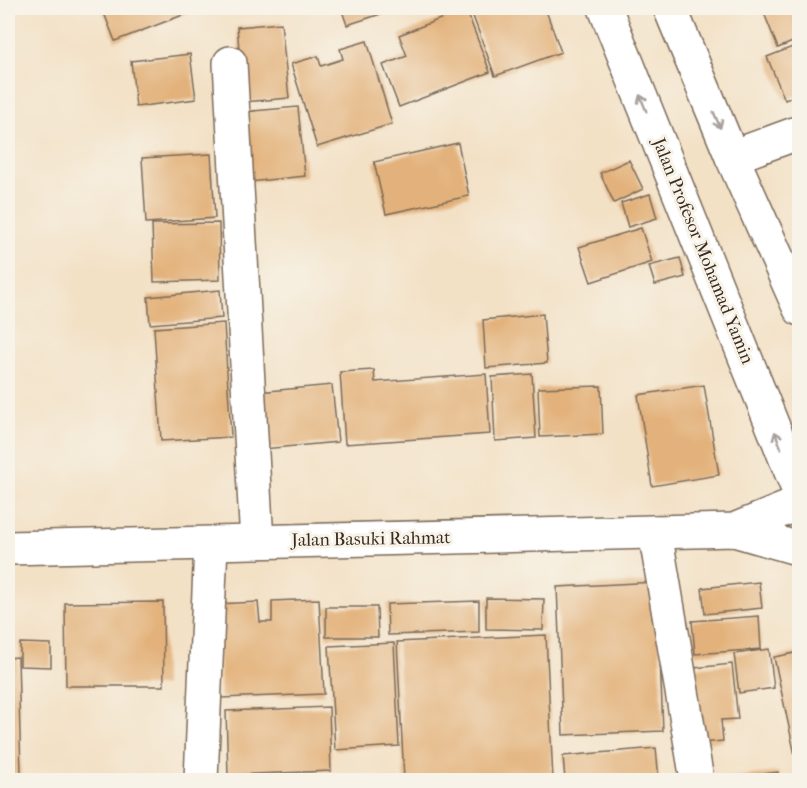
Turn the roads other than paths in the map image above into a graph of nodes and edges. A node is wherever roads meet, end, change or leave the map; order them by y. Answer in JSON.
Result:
{"nodes":[{"id":1,"x":604,"y":8,"type":"edge"},
{"id":2,"x":670,"y":8,"type":"edge"},
{"id":3,"x":230,"y":63,"type":"dead end"},
{"id":4,"x":800,"y":132,"type":"edge"},
{"id":5,"x":732,"y":157,"type":"junction"},
{"id":6,"x":800,"y":309,"type":"edge"},
{"id":7,"x":800,"y":494,"type":"edge"},
{"id":8,"x":800,"y":503,"type":"edge"},
{"id":9,"x":734,"y":530,"type":"junction"},
{"id":10,"x":655,"y":532,"type":"junction"},
{"id":11,"x":257,"y":542,"type":"junction"},
{"id":12,"x":211,"y":544,"type":"junction"},
{"id":13,"x":8,"y":548,"type":"edge"},
{"id":14,"x":800,"y":549,"type":"edge"},
{"id":15,"x":201,"y":780,"type":"edge"},
{"id":16,"x":697,"y":780,"type":"edge"}],
"edges":[{"from":7,"to":1,"type":"main road","name":"Jalan Profesor Mohamad Yamin","one_way":true},
{"from":2,"to":5,"type":"main road","one_way":true},
{"from":3,"to":11,"type":"main road"},
{"from":4,"to":5,"type":"main road"},
{"from":5,"to":6,"type":"main road"},
{"from":8,"to":9,"type":"main road"},
{"from":9,"to":10,"type":"main road","name":"Jalan Basuki Rahmat"},
{"from":9,"to":14,"type":"main road"},
{"from":10,"to":11,"type":"main road","name":"Jalan Basuki Rahmat"},
{"from":10,"to":16,"type":"main road"},
{"from":11,"to":12,"type":"main road","name":"Jalan Basuki Rahmat"},
{"from":12,"to":13,"type":"main road","name":"Jalan Basuki Rahmat"},
{"from":12,"to":15,"type":"main road"}]}
